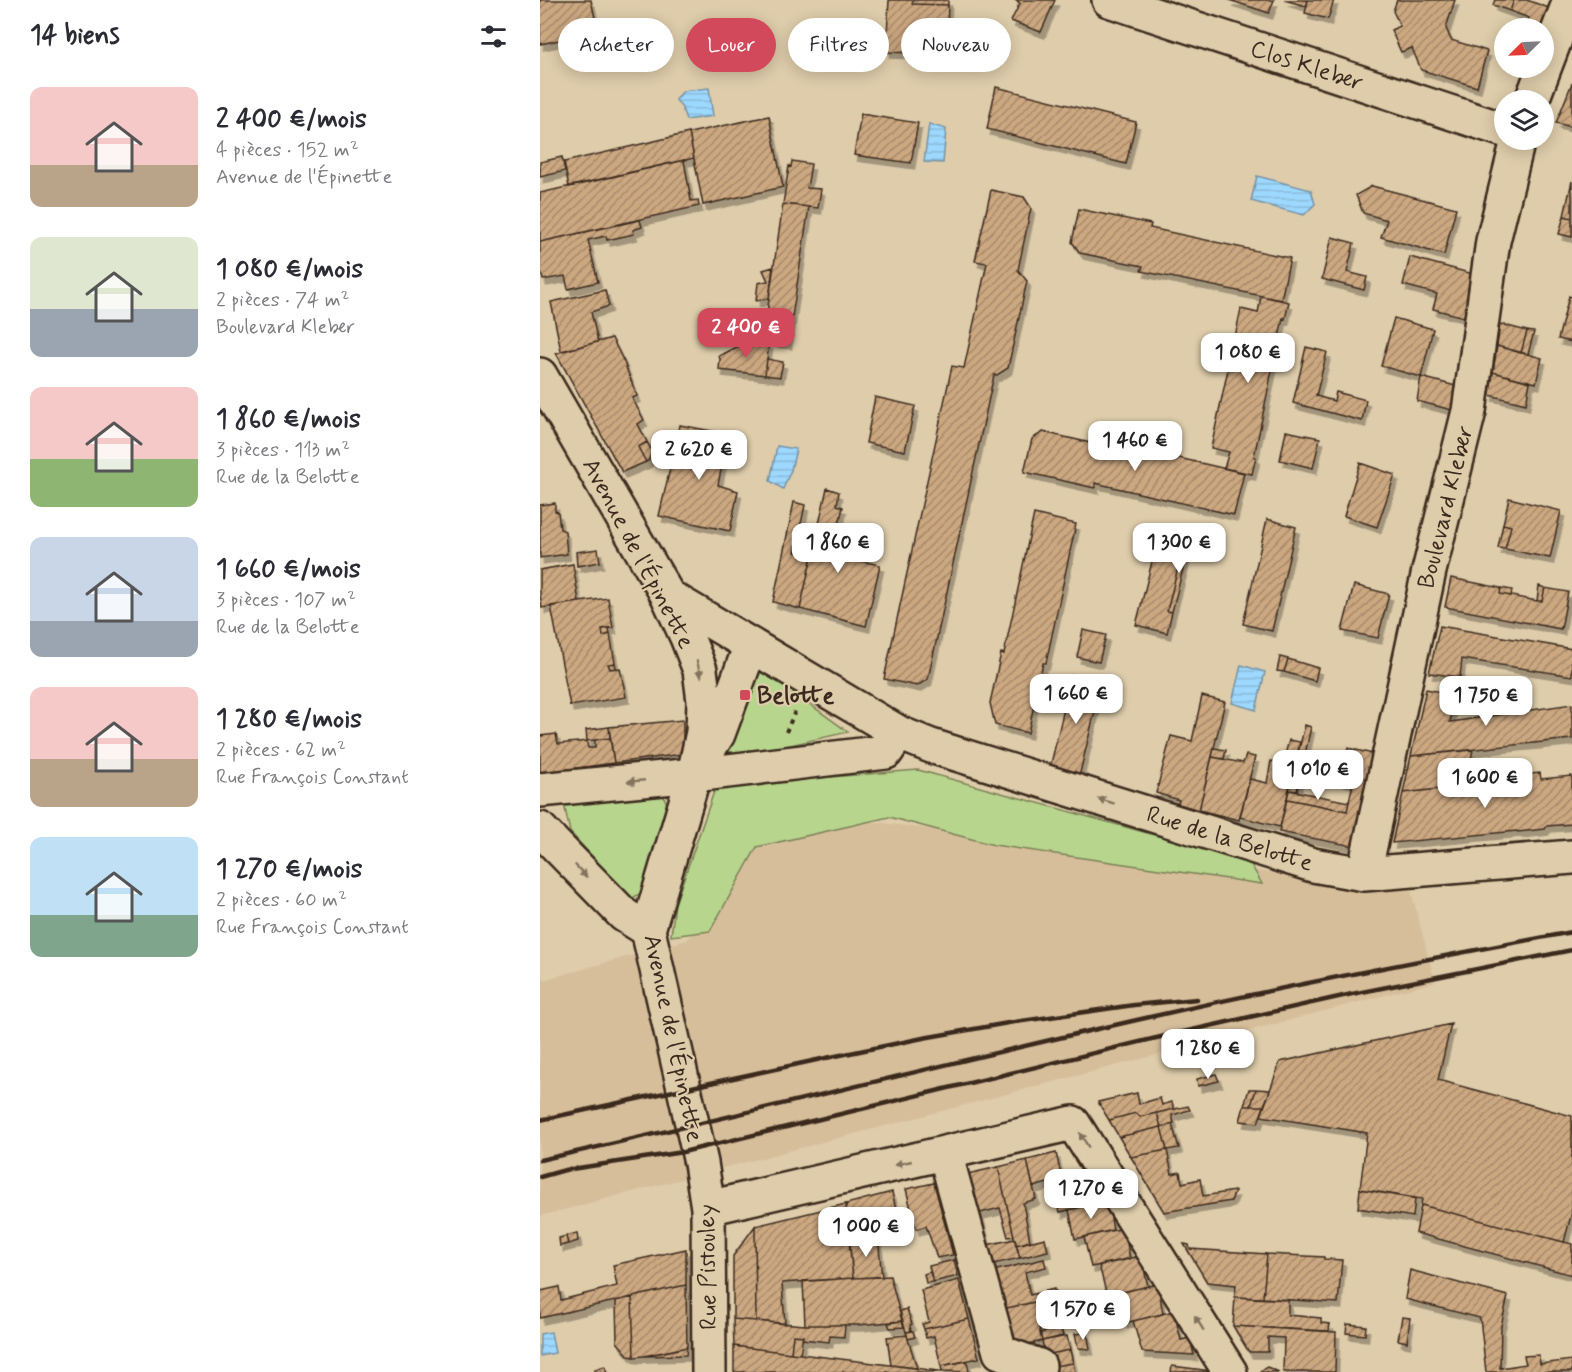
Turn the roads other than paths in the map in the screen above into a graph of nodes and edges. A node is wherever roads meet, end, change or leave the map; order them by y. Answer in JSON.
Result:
{"nodes":[{"id":1,"x":1109,"y":0,"type":"edge"},
{"id":2,"x":1570,"y":0,"type":"edge"},
{"id":3,"x":1536,"y":90,"type":"edge"},
{"id":4,"x":1494,"y":127,"type":"edge"},
{"id":5,"x":1516,"y":150,"type":"edge"},
{"id":6,"x":540,"y":375,"type":"edge"},
{"id":7,"x":668,"y":596,"type":"junction"},
{"id":8,"x":751,"y":645,"type":"junction"},
{"id":9,"x":898,"y":733,"type":"junction"},
{"id":10,"x":694,"y":775,"type":"junction"},
{"id":11,"x":540,"y":790,"type":"edge"},
{"id":12,"x":540,"y":829,"type":"edge"},
{"id":13,"x":1572,"y":857,"type":"edge"},
{"id":14,"x":1364,"y":873,"type":"junction"},
{"id":15,"x":648,"y":930,"type":"junction"},
{"id":16,"x":945,"y":1153,"type":"junction"},
{"id":17,"x":701,"y":1163,"type":"joint"},
{"id":18,"x":708,"y":1208,"type":"junction"},
{"id":19,"x":1039,"y":1366,"type":"dead end"},
{"id":20,"x":709,"y":1372,"type":"edge"},
{"id":21,"x":1230,"y":1372,"type":"edge"}],
"edges":[{"from":1,"to":4,"type":"street","name":"Clos Kleber"},
{"from":2,"to":3,"type":"street"},
{"from":5,"to":14,"type":"street","name":"Boulevard Kleber"},
{"from":6,"to":7,"type":"street","name":"Avenue de l'Épinette"},
{"from":7,"to":8,"type":"street","name":"Rue de la Belotte"},
{"from":7,"to":10,"type":"street","name":"Avenue de l'Épinette","one_way":true},
{"from":8,"to":9,"type":"street","name":"Rue de la Belotte"},
{"from":8,"to":10,"type":"street","name":"Avenue de l'Épinette"},
{"from":9,"to":10,"type":"street"},
{"from":14,"to":9,"type":"street","name":"Rue de la Belotte","one_way":true},
{"from":10,"to":11,"type":"street","one_way":true},
{"from":10,"to":15,"type":"street","name":"Avenue de l'Épinette"},
{"from":12,"to":15,"type":"street","one_way":true},
{"from":13,"to":14,"type":"street","name":"Rue de la Belotte"},
{"from":15,"to":17,"type":"street","name":"Avenue de l'Épinette"},
{"from":16,"to":18,"type":"street","one_way":true},
{"from":16,"to":19,"type":"street"},
{"from":21,"to":16,"type":"street","one_way":true},
{"from":17,"to":18,"type":"street","name":"Rue Pistouley"},
{"from":18,"to":20,"type":"street","name":"Rue Pistouley"}]}
